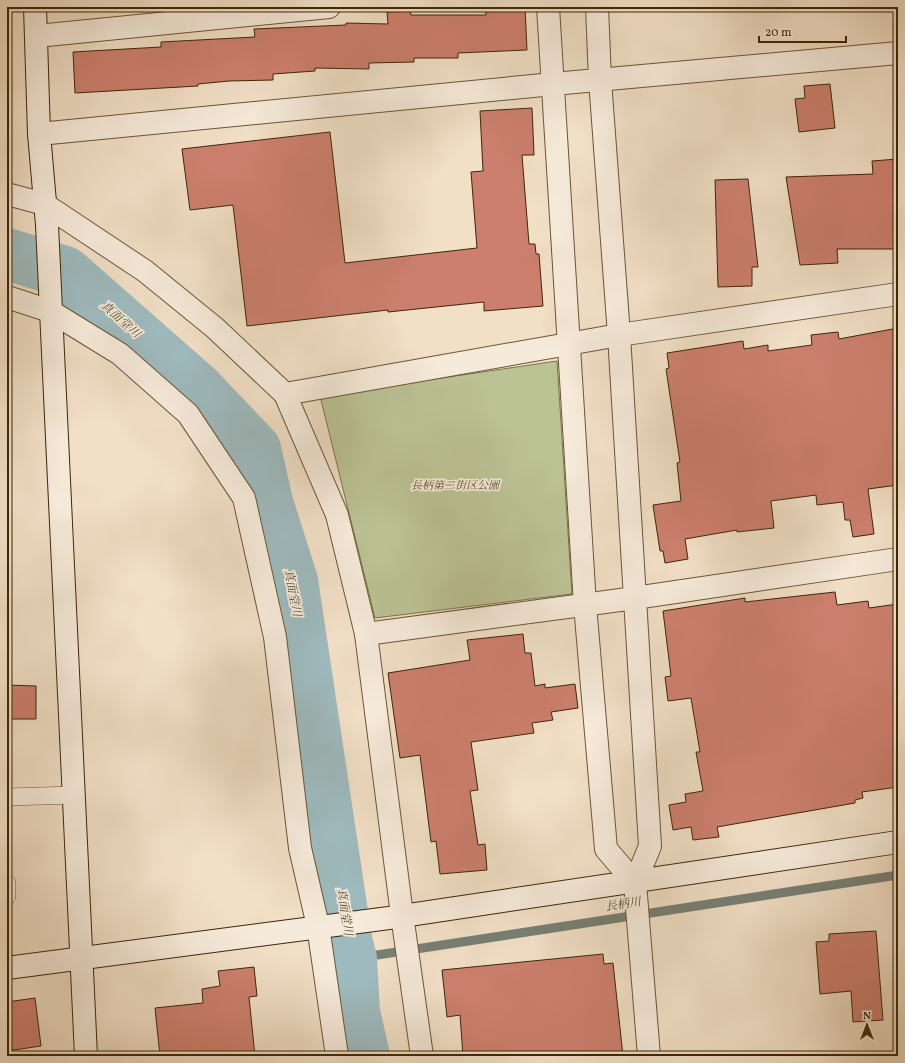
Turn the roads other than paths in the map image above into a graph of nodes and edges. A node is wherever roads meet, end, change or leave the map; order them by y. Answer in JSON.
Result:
{"nodes":[{"id":1,"x":35,"y":7,"type":"edge"},
{"id":2,"x":329,"y":7,"type":"edge"},
{"id":3,"x":548,"y":7,"type":"edge"},
{"id":4,"x":597,"y":7,"type":"edge"},
{"id":5,"x":36,"y":36,"type":"junction"},
{"id":6,"x":898,"y":53,"type":"edge"},
{"id":7,"x":600,"y":80,"type":"junction"},
{"id":8,"x":553,"y":84,"type":"junction"},
{"id":9,"x":39,"y":134,"type":"junction"},
{"id":10,"x":7,"y":194,"type":"edge"},
{"id":11,"x":46,"y":215,"type":"junction"},
{"id":12,"x":898,"y":294,"type":"edge"},
{"id":13,"x":7,"y":297,"type":"edge"},
{"id":14,"x":50,"y":305,"type":"junction"},
{"id":15,"x":619,"y":335,"type":"junction"},
{"id":16,"x":568,"y":344,"type":"junction"},
{"id":17,"x":285,"y":394,"type":"junction"},
{"id":18,"x":898,"y":559,"type":"edge"},
{"id":19,"x":635,"y":598,"type":"junction"},
{"id":20,"x":585,"y":605,"type":"junction"},
{"id":21,"x":366,"y":634,"type":"junction"},
{"id":22,"x":75,"y":795,"type":"junction"},
{"id":23,"x":7,"y":798,"type":"edge"},
{"id":24,"x":898,"y":842,"type":"edge"},
{"id":25,"x":7,"y":883,"type":"edge"},
{"id":26,"x":635,"y":883,"type":"junction"},
{"id":27,"x":7,"y":896,"type":"edge"},
{"id":28,"x":395,"y":916,"type":"junction"},
{"id":29,"x":323,"y":926,"type":"junction"},
{"id":30,"x":83,"y":958,"type":"junction"},
{"id":31,"x":7,"y":968,"type":"edge"},
{"id":32,"x":86,"y":1056,"type":"edge"},
{"id":33,"x":337,"y":1056,"type":"edge"},
{"id":34,"x":422,"y":1056,"type":"edge"},
{"id":35,"x":649,"y":1056,"type":"edge"}],
"edges":[{"from":1,"to":5,"type":"street"},
{"from":2,"to":5,"type":"street"},
{"from":3,"to":8,"type":"street"},
{"from":4,"to":7,"type":"street"},
{"from":5,"to":9,"type":"street"},
{"from":6,"to":7,"type":"street"},
{"from":7,"to":8,"type":"street"},
{"from":7,"to":15,"type":"street"},
{"from":8,"to":9,"type":"street"},
{"from":8,"to":16,"type":"street"},
{"from":9,"to":11,"type":"street"},
{"from":10,"to":11,"type":"street"},
{"from":11,"to":14,"type":"street"},
{"from":11,"to":17,"type":"street"},
{"from":12,"to":15,"type":"street"},
{"from":13,"to":14,"type":"street"},
{"from":14,"to":22,"type":"street"},
{"from":14,"to":29,"type":"street"},
{"from":15,"to":16,"type":"street"},
{"from":15,"to":19,"type":"street"},
{"from":16,"to":17,"type":"street"},
{"from":16,"to":20,"type":"street"},
{"from":17,"to":21,"type":"street"},
{"from":18,"to":19,"type":"street"},
{"from":19,"to":20,"type":"street"},
{"from":19,"to":26,"type":"street"},
{"from":20,"to":21,"type":"street"},
{"from":20,"to":26,"type":"street"},
{"from":21,"to":28,"type":"street"},
{"from":22,"to":23,"type":"lane"},
{"from":22,"to":30,"type":"street"},
{"from":24,"to":26,"type":"street"},
{"from":25,"to":27,"type":"lane"},
{"from":26,"to":28,"type":"street"},
{"from":26,"to":35,"type":"street"},
{"from":28,"to":29,"type":"street"},
{"from":28,"to":34,"type":"street"},
{"from":29,"to":30,"type":"street"},
{"from":29,"to":33,"type":"street"},
{"from":30,"to":31,"type":"street"},
{"from":30,"to":32,"type":"street"}]}
